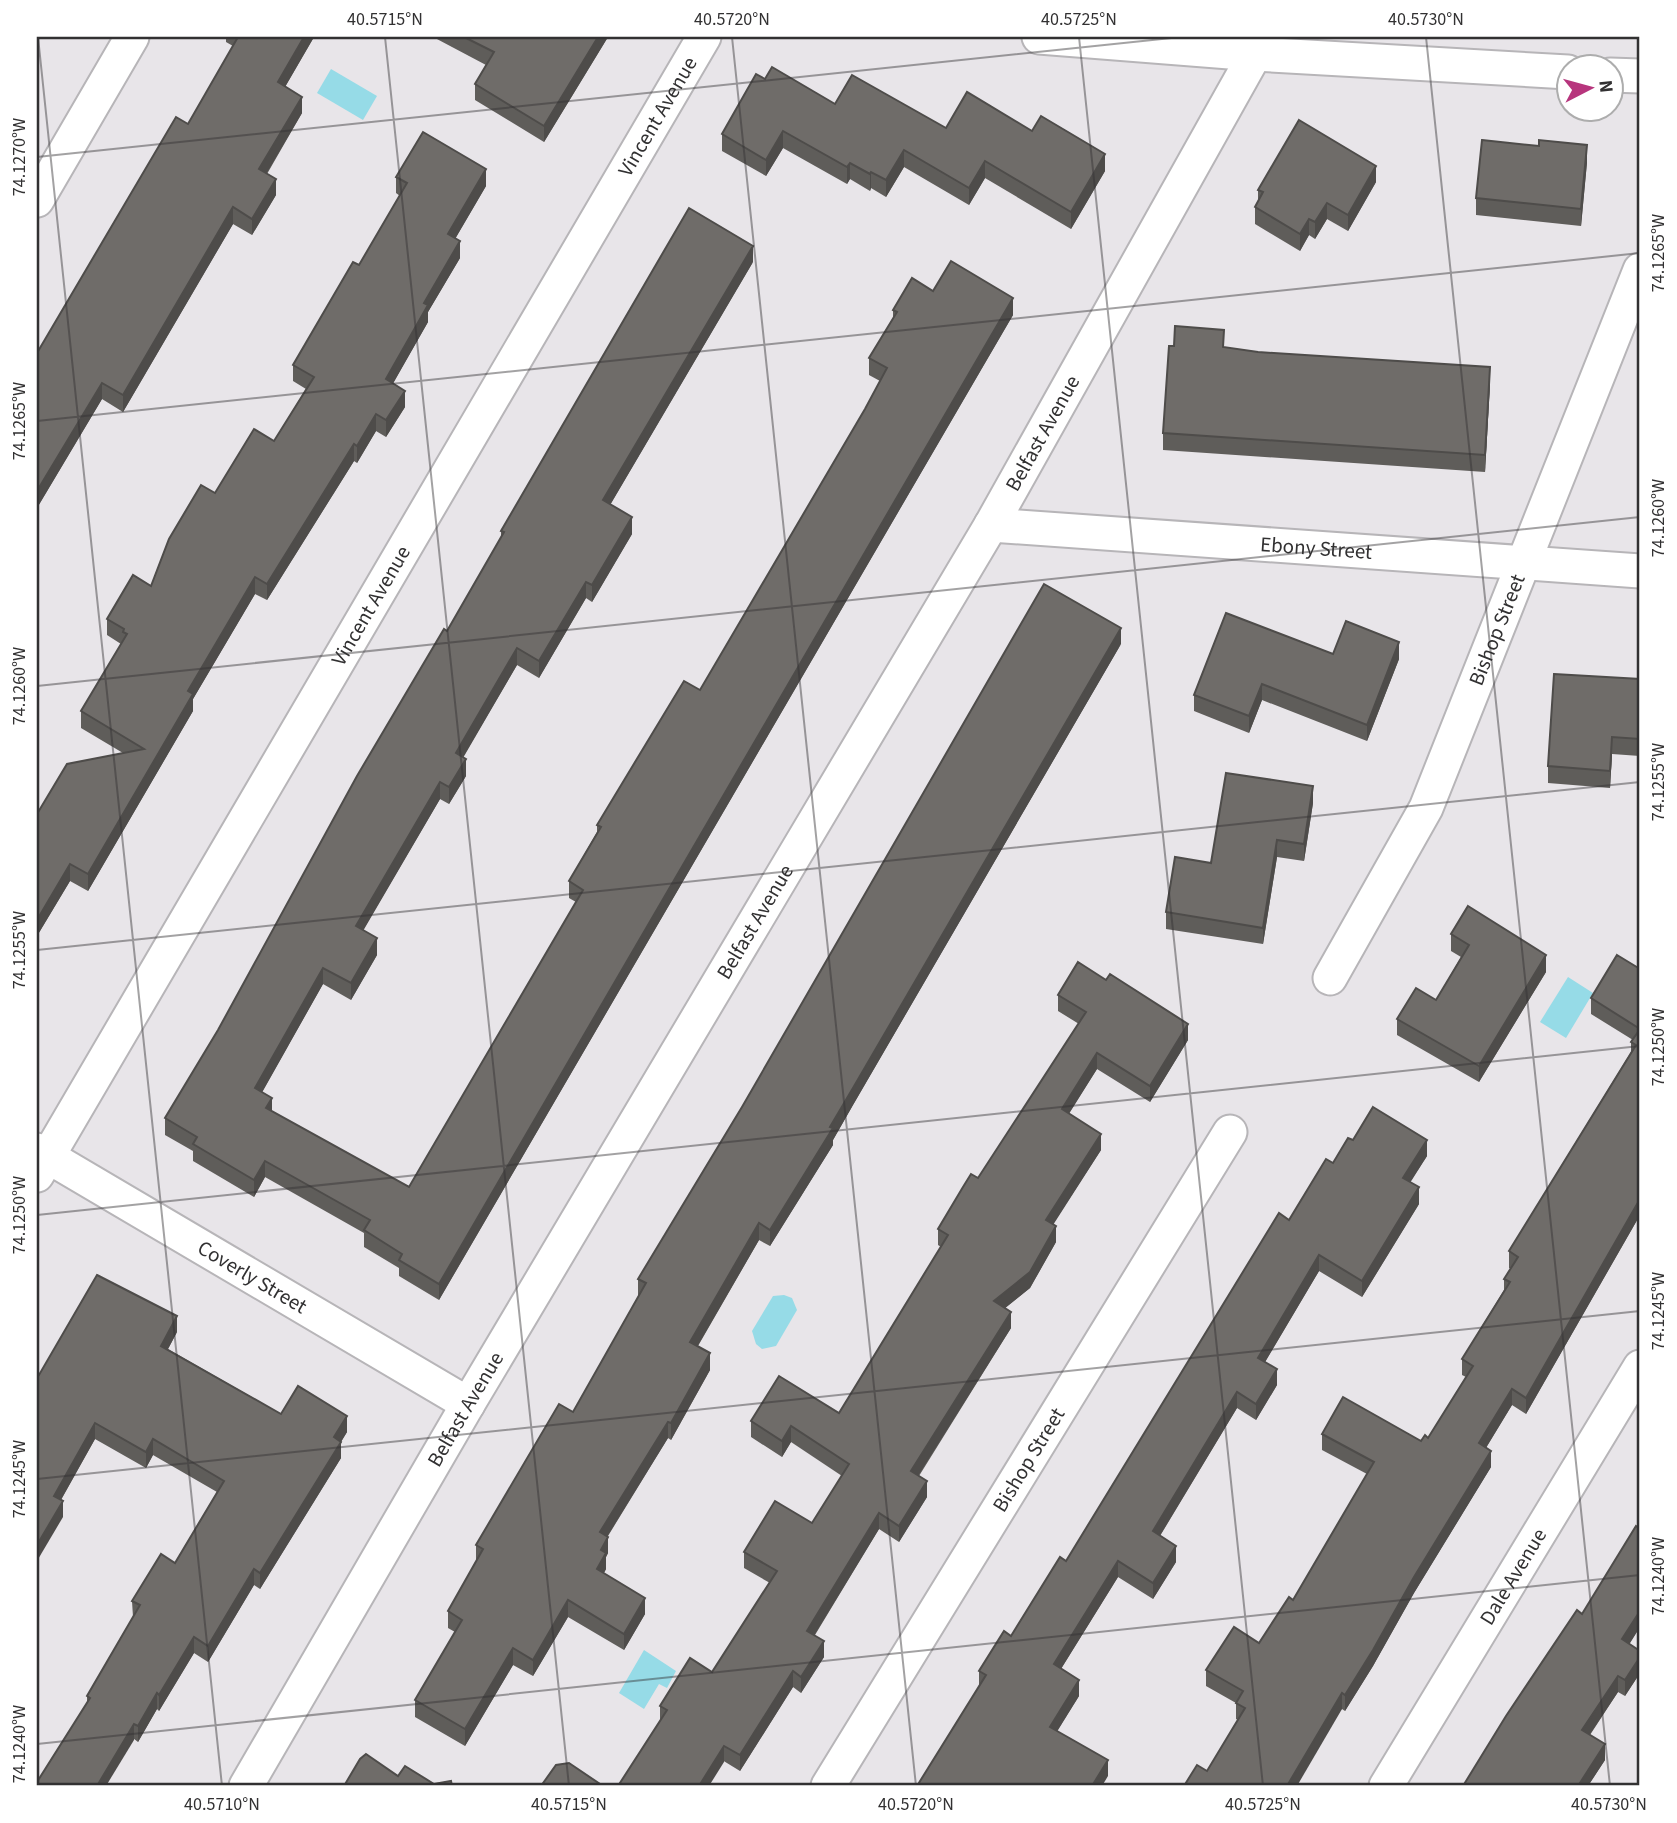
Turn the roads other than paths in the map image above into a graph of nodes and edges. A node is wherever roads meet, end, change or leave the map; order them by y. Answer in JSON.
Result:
{"nodes":[{"id":1,"x":132,"y":37,"type":"edge"},
{"id":2,"x":704,"y":37,"type":"edge"},
{"id":3,"x":1040,"y":37,"type":"edge"},
{"id":4,"x":1255,"y":54,"type":"junction"},
{"id":5,"x":1554,"y":71,"type":"edge"},
{"id":6,"x":37,"y":200,"type":"edge"},
{"id":7,"x":1640,"y":270,"type":"edge"},
{"id":8,"x":991,"y":525,"type":"junction"},
{"id":9,"x":1525,"y":564,"type":"junction"},
{"id":10,"x":1640,"y":572,"type":"edge"},
{"id":11,"x":1330,"y":978,"type":"dead end"},
{"id":12,"x":1230,"y":1132,"type":"dead end"},
{"id":13,"x":40,"y":1160,"type":"edge"},
{"id":14,"x":1640,"y":1367,"type":"edge"},
{"id":15,"x":468,"y":1404,"type":"junction"},
{"id":16,"x":246,"y":1786,"type":"edge"},
{"id":17,"x":828,"y":1786,"type":"edge"},
{"id":18,"x":1386,"y":1786,"type":"edge"}],
"edges":[{"from":1,"to":6,"type":"street"},
{"from":2,"to":13,"type":"street","name":"Vincent Avenue"},
{"from":3,"to":4,"type":"street"},
{"from":4,"to":5,"type":"street"},
{"from":4,"to":8,"type":"street","name":"Belfast Avenue"},
{"from":7,"to":9,"type":"street","name":"Bishop Street"},
{"from":8,"to":9,"type":"street","name":"Ebony Street"},
{"from":8,"to":15,"type":"street","name":"Belfast Avenue"},
{"from":9,"to":10,"type":"street","name":"Ebony Street"},
{"from":9,"to":11,"type":"street","name":"Bishop Street"},
{"from":12,"to":17,"type":"street","name":"Bishop Street"},
{"from":13,"to":15,"type":"street","name":"Coverly Street"},
{"from":14,"to":18,"type":"street","name":"Dale Avenue"},
{"from":15,"to":16,"type":"street","name":"Belfast Avenue"}]}
